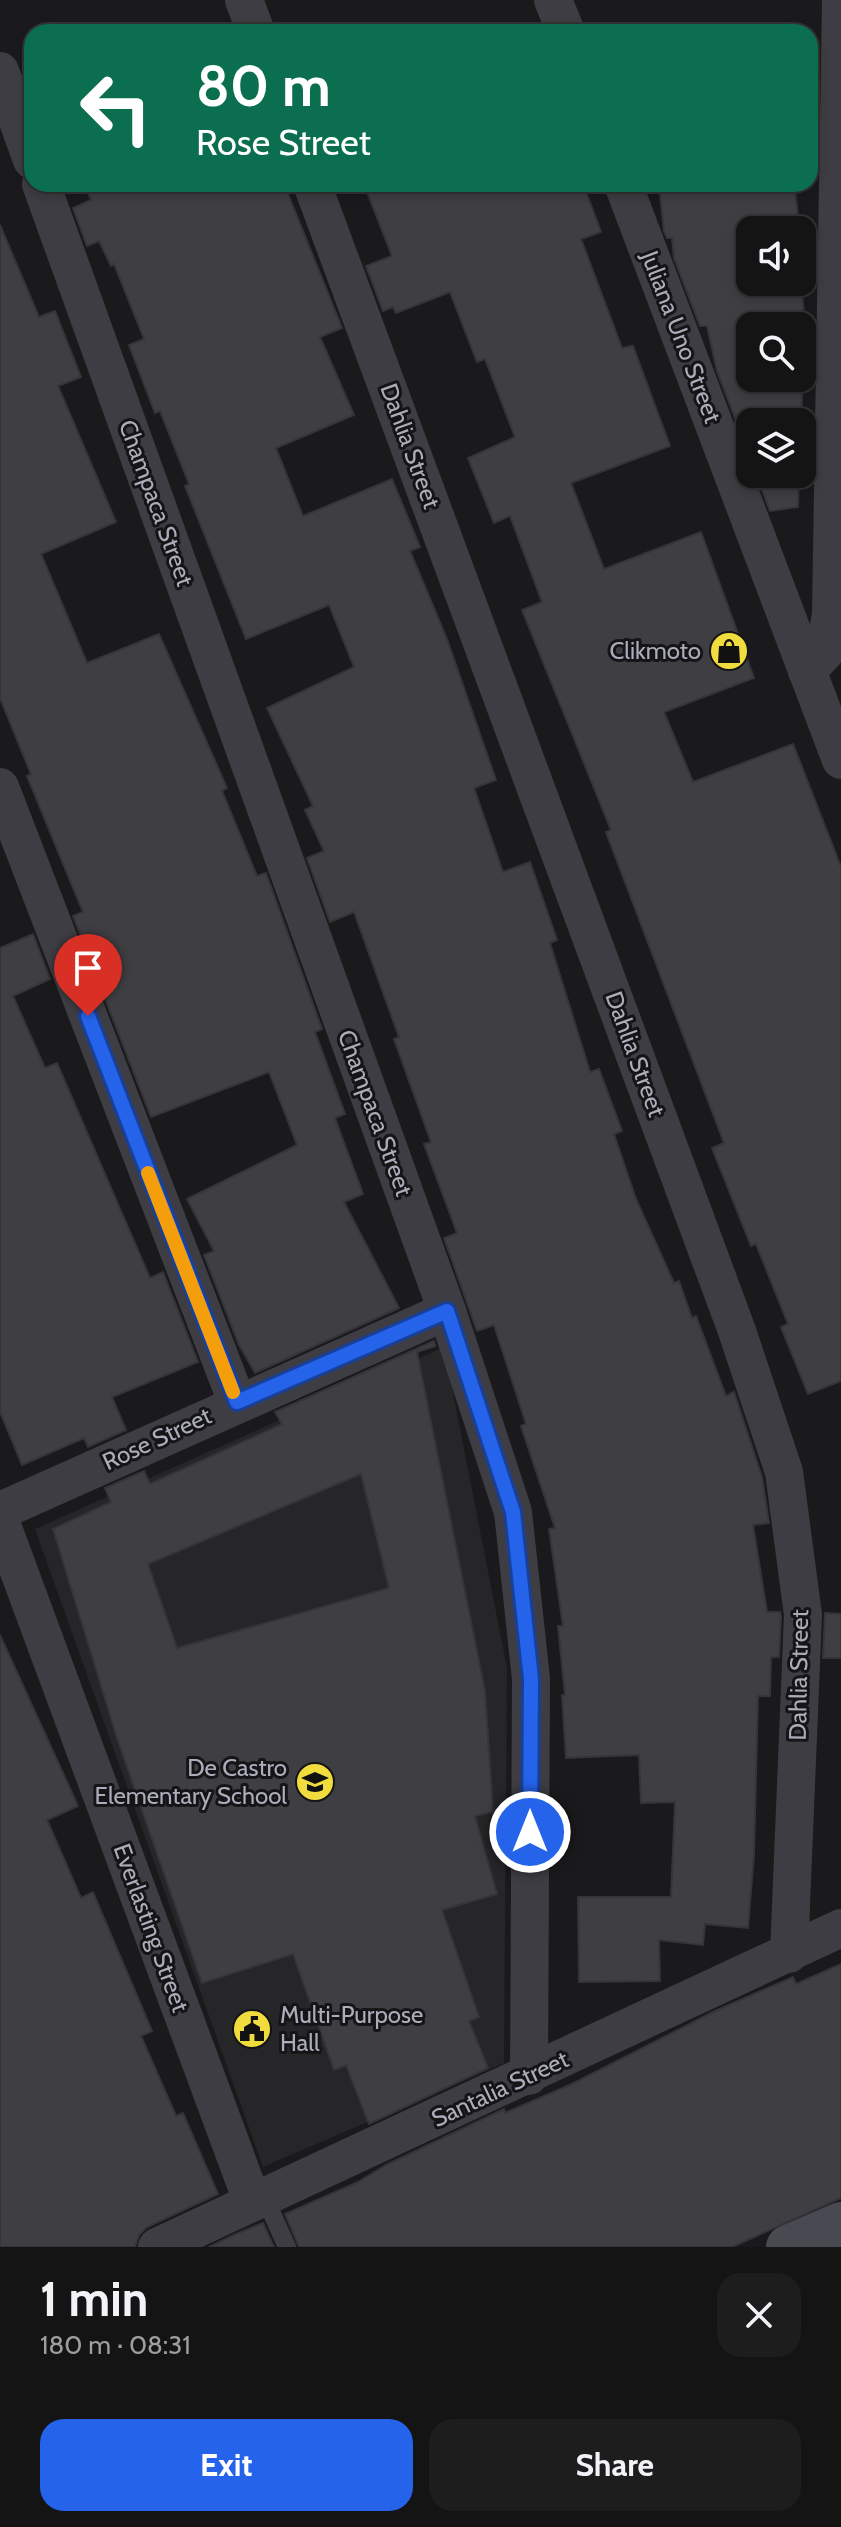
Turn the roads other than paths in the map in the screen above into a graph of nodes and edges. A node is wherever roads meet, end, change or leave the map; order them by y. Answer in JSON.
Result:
{"nodes":[{"id":1,"x":244,"y":0,"type":"edge"},
{"id":2,"x":553,"y":0,"type":"edge"},
{"id":3,"x":841,"y":0,"type":"edge"},
{"id":4,"x":253,"y":24,"type":"edge"},
{"id":5,"x":563,"y":24,"type":"edge"},
{"id":6,"x":0,"y":71,"type":"edge"},
{"id":7,"x":24,"y":138,"type":"edge"},
{"id":8,"x":44,"y":192,"type":"edge"},
{"id":9,"x":315,"y":192,"type":"edge"},
{"id":10,"x":626,"y":192,"type":"edge"},
{"id":11,"x":807,"y":671,"type":"junction"},
{"id":12,"x":841,"y":760,"type":"edge"},
{"id":13,"x":0,"y":787,"type":"edge"},
{"id":14,"x":447,"y":1311,"type":"junction"},
{"id":15,"x":237,"y":1402,"type":"junction"},
{"id":16,"x":0,"y":1511,"type":"edge"},
{"id":17,"x":0,"y":1520,"type":"edge"},
{"id":18,"x":841,"y":1928,"type":"edge"},
{"id":19,"x":789,"y":1954,"type":"junction"},
{"id":20,"x":529,"y":2076,"type":"junction"},
{"id":21,"x":258,"y":2198,"type":"junction"},
{"id":22,"x":841,"y":2224,"type":"edge"},
{"id":23,"x":157,"y":2247,"type":"edge"},
{"id":24,"x":287,"y":2247,"type":"edge"},
{"id":25,"x":788,"y":2247,"type":"edge"}],
"edges":[{"from":1,"to":4,"type":"street"},
{"from":2,"to":5,"type":"street"},
{"from":3,"to":11,"type":"street"},
{"from":6,"to":7,"type":"street"},
{"from":8,"to":14,"type":"street","name":"Champaca Street"},
{"from":9,"to":19,"type":"street","name":"Dahlia Street"},
{"from":10,"to":11,"type":"street","name":"Juliana Uno Street"},
{"from":11,"to":12,"type":"street","name":"Juliana Uno Street"},
{"from":13,"to":15,"type":"street"},
{"from":14,"to":15,"type":"street","name":"Rose Street"},
{"from":14,"to":20,"type":"street","name":"Champaca Street"},
{"from":15,"to":16,"type":"street","name":"Rose Street"},
{"from":17,"to":21,"type":"street","name":"Everlasting Street"},
{"from":18,"to":19,"type":"street","name":"Santalia Street"},
{"from":19,"to":20,"type":"street","name":"Santalia Street"},
{"from":20,"to":21,"type":"street","name":"Santalia Street"},
{"from":21,"to":23,"type":"street","name":"Santalia Street"},
{"from":21,"to":24,"type":"lane"},
{"from":22,"to":25,"type":"street"}]}
